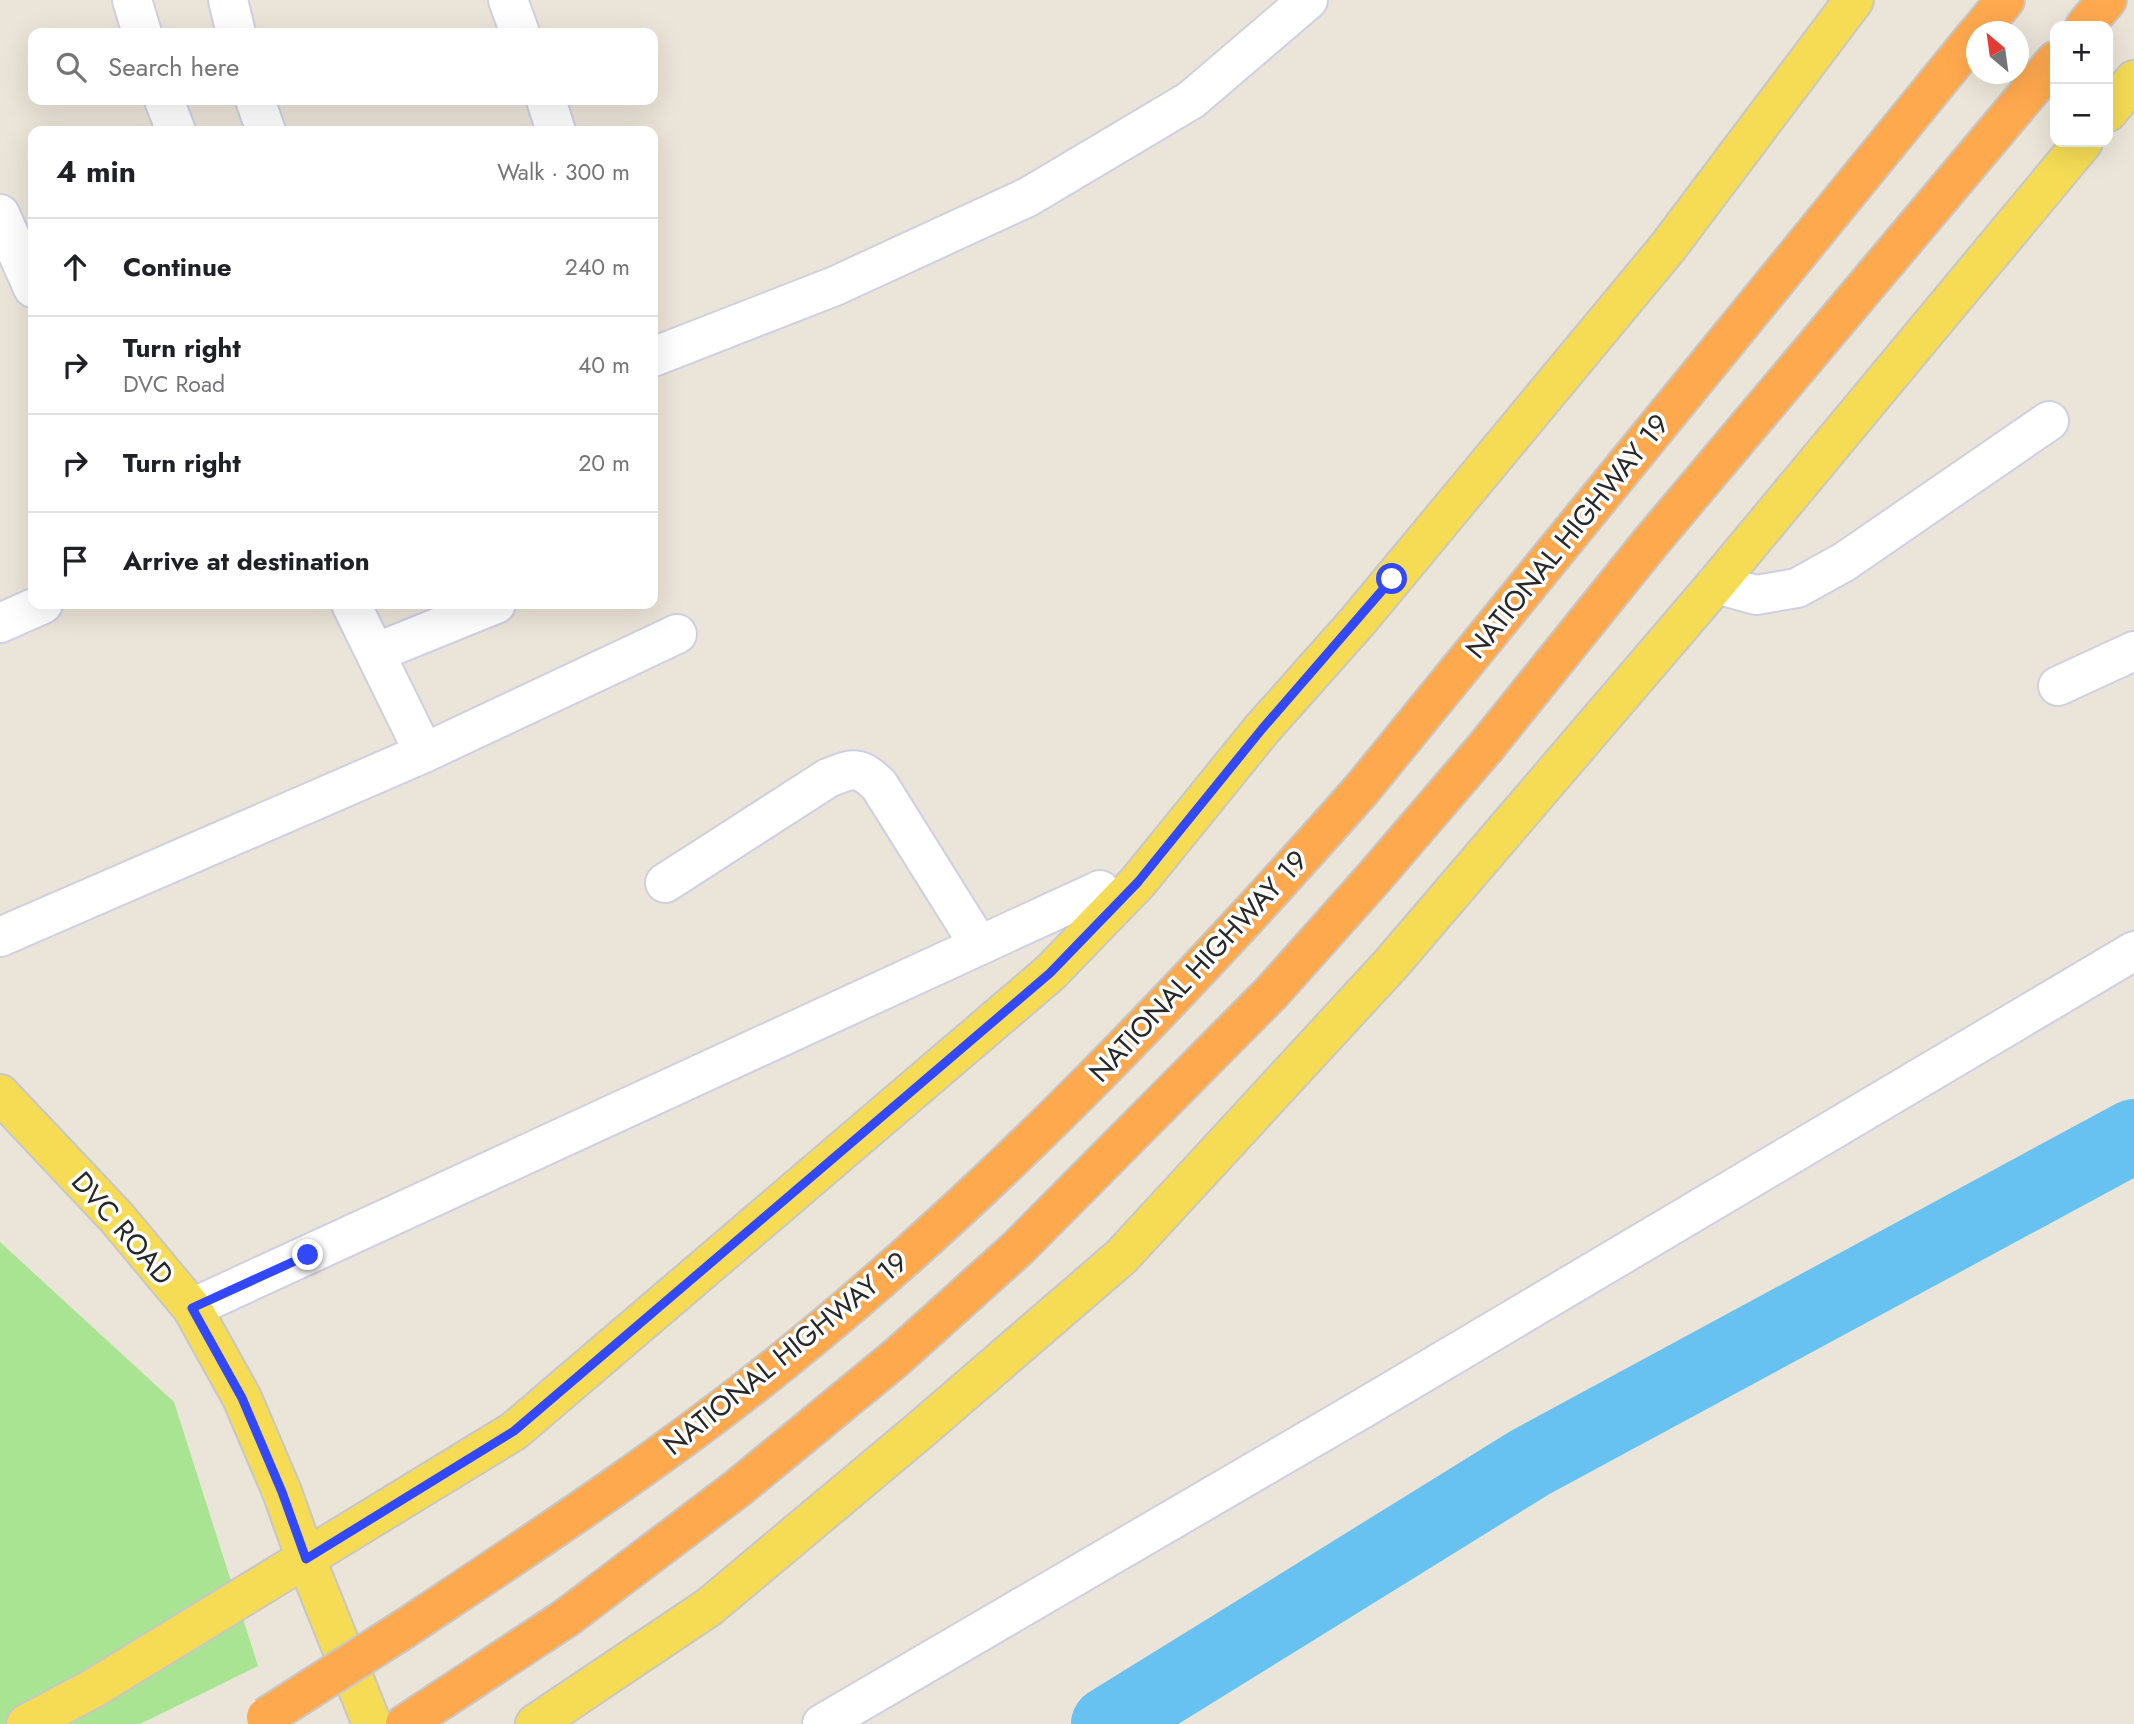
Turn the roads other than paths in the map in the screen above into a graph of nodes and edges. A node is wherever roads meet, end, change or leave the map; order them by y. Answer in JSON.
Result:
{"nodes":[{"id":1,"x":132,"y":0,"type":"edge"},
{"id":2,"x":228,"y":0,"type":"edge"},
{"id":3,"x":508,"y":0,"type":"edge"},
{"id":4,"x":1308,"y":0,"type":"edge"},
{"id":5,"x":1854,"y":0,"type":"edge"},
{"id":6,"x":2005,"y":0,"type":"edge"},
{"id":7,"x":2107,"y":0,"type":"edge"},
{"id":8,"x":1988,"y":21,"type":"edge"},
{"id":9,"x":2089,"y":21,"type":"edge"},
{"id":10,"x":140,"y":28,"type":"edge"},
{"id":11,"x":235,"y":28,"type":"edge"},
{"id":12,"x":518,"y":28,"type":"edge"},
{"id":13,"x":1966,"y":48,"type":"edge"},
{"id":14,"x":2050,"y":67,"type":"edge"},
{"id":15,"x":2134,"y":80,"type":"edge"},
{"id":16,"x":166,"y":105,"type":"edge"},
{"id":17,"x":257,"y":105,"type":"edge"},
{"id":18,"x":548,"y":105,"type":"edge"},
{"id":19,"x":2113,"y":106,"type":"edge"},
{"id":20,"x":174,"y":126,"type":"edge"},
{"id":21,"x":264,"y":126,"type":"edge"},
{"id":22,"x":554,"y":126,"type":"edge"},
{"id":23,"x":2079,"y":147,"type":"edge"},
{"id":24,"x":0,"y":214,"type":"edge"},
{"id":25,"x":28,"y":277,"type":"edge"},
{"id":26,"x":658,"y":355,"type":"edge"},
{"id":27,"x":2049,"y":421,"type":"dead end"},
{"id":28,"x":1716,"y":584,"type":"junction"},
{"id":29,"x":32,"y":609,"type":"edge"},
{"id":30,"x":353,"y":609,"type":"edge"},
{"id":31,"x":484,"y":609,"type":"edge"},
{"id":32,"x":0,"y":623,"type":"edge"},
{"id":33,"x":677,"y":634,"type":"dead end"},
{"id":34,"x":2134,"y":652,"type":"edge"},
{"id":35,"x":375,"y":653,"type":"junction"},
{"id":36,"x":2058,"y":686,"type":"dead end"},
{"id":37,"x":424,"y":753,"type":"junction"},
{"id":38,"x":665,"y":883,"type":"dead end"},
{"id":39,"x":1100,"y":890,"type":"dead end"},
{"id":40,"x":0,"y":937,"type":"edge"},
{"id":41,"x":979,"y":945,"type":"junction"},
{"id":42,"x":2134,"y":951,"type":"edge"},
{"id":43,"x":0,"y":1094,"type":"edge"},
{"id":44,"x":192,"y":1308,"type":"junction"},
{"id":45,"x":306,"y":1559,"type":"junction"},
{"id":46,"x":415,"y":1718,"type":"edge"},
{"id":47,"x":260,"y":1721,"type":"edge"},
{"id":48,"x":26,"y":1724,"type":"edge"},
{"id":49,"x":372,"y":1724,"type":"edge"},
{"id":50,"x":535,"y":1724,"type":"edge"},
{"id":51,"x":822,"y":1724,"type":"edge"}],
"edges":[{"from":1,"to":10,"type":"street"},
{"from":2,"to":11,"type":"street"},
{"from":3,"to":12,"type":"street"},
{"from":4,"to":26,"type":"street"},
{"from":5,"to":45,"type":"main road"},
{"from":6,"to":8,"type":"highway","name":"NATIONAL HIGHWAY 19"},
{"from":7,"to":9,"type":"highway"},
{"from":13,"to":47,"type":"highway","name":"NATIONAL HIGHWAY 19","bridge":true},
{"from":14,"to":46,"type":"highway"},
{"from":15,"to":19,"type":"main road"},
{"from":16,"to":20,"type":"street"},
{"from":17,"to":21,"type":"street"},
{"from":18,"to":22,"type":"street"},
{"from":23,"to":28,"type":"main road"},
{"from":24,"to":25,"type":"street"},
{"from":27,"to":28,"type":"street"},
{"from":28,"to":50,"type":"main road"},
{"from":29,"to":32,"type":"street"},
{"from":30,"to":35,"type":"street"},
{"from":31,"to":35,"type":"street"},
{"from":33,"to":37,"type":"street"},
{"from":34,"to":36,"type":"street"},
{"from":35,"to":37,"type":"street"},
{"from":37,"to":40,"type":"street"},
{"from":38,"to":41,"type":"street"},
{"from":39,"to":41,"type":"street"},
{"from":41,"to":44,"type":"street"},
{"from":42,"to":51,"type":"street"},
{"from":43,"to":44,"type":"main road","name":"DVC ROAD"},
{"from":44,"to":45,"type":"main road","name":"DVC ROAD"},
{"from":45,"to":48,"type":"main road"},
{"from":45,"to":49,"type":"main road","name":"DVC ROAD"}]}
